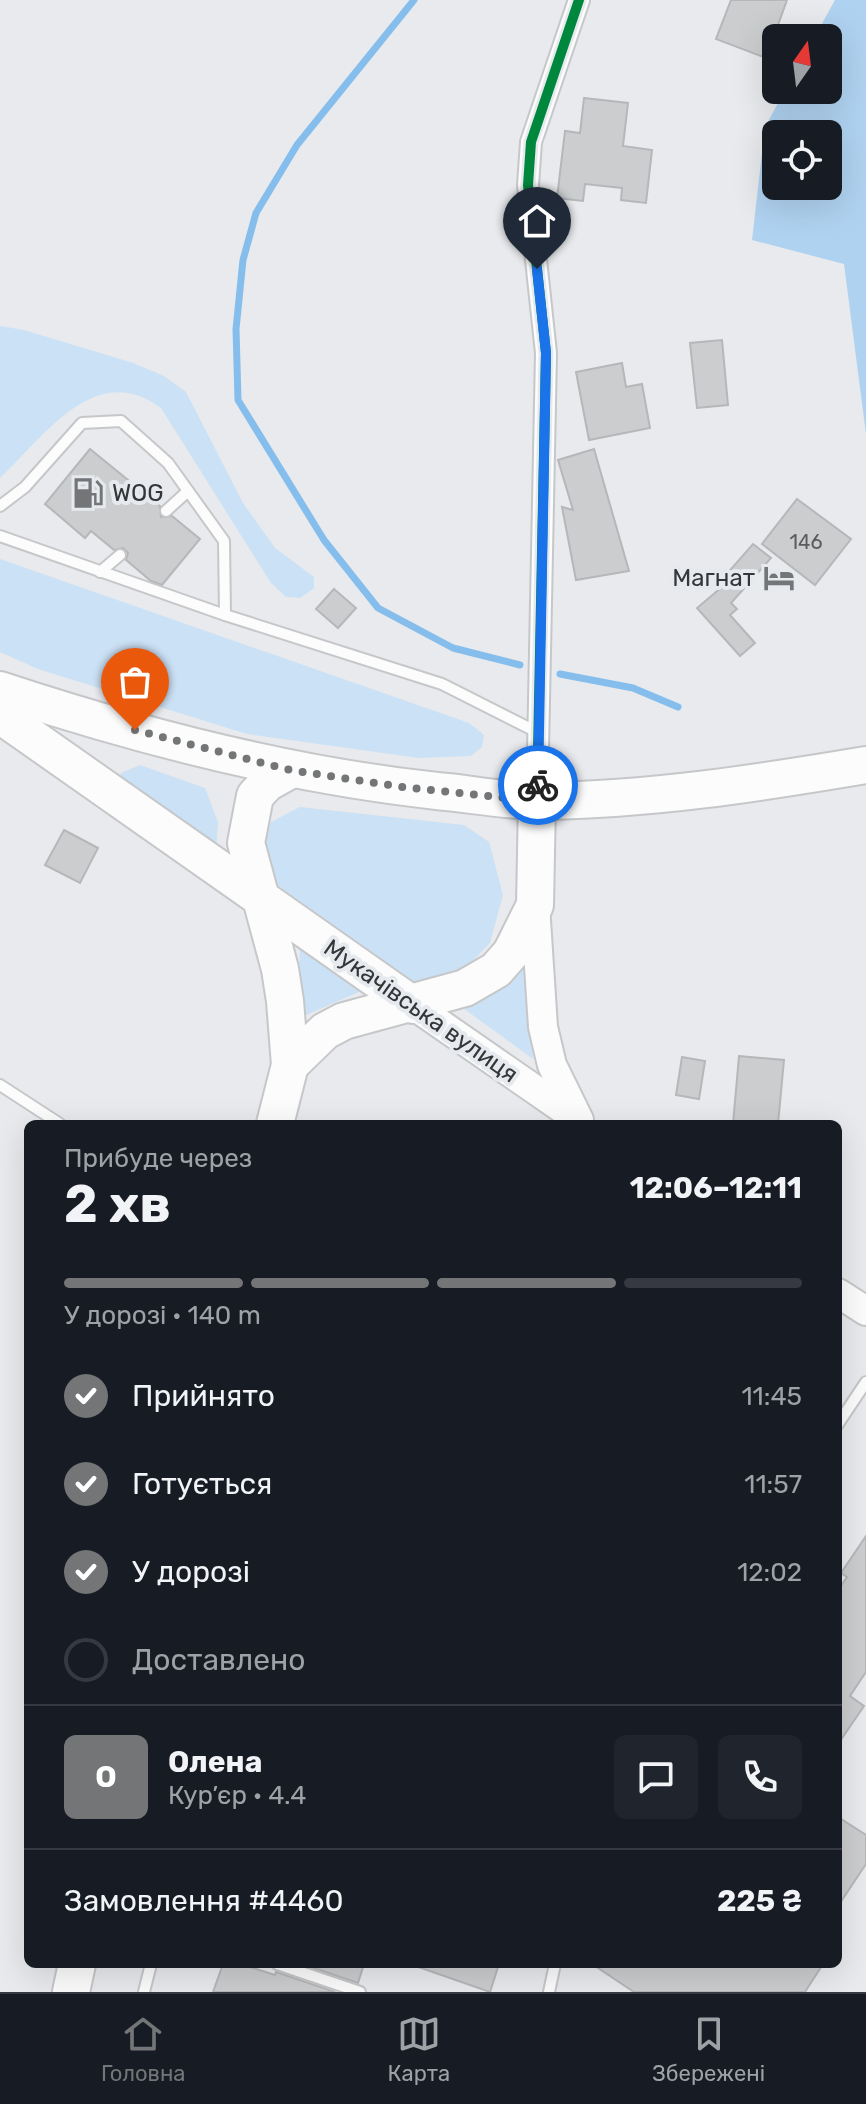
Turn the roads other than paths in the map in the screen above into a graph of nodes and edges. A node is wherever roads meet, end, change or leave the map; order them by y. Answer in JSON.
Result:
{"nodes":[{"id":1,"x":579,"y":0,"type":"edge"},
{"id":2,"x":188,"y":491,"type":"junction"},
{"id":3,"x":0,"y":506,"type":"edge"},
{"id":4,"x":166,"y":511,"type":"dead end"},
{"id":5,"x":0,"y":536,"type":"edge"},
{"id":6,"x":120,"y":555,"type":"dead end"},
{"id":7,"x":100,"y":572,"type":"junction"},
{"id":8,"x":225,"y":615,"type":"junction"},
{"id":9,"x":0,"y":690,"type":"edge"},
{"id":10,"x":0,"y":715,"type":"edge"},
{"id":11,"x":539,"y":733,"type":"junction"},
{"id":12,"x":866,"y":765,"type":"edge"},
{"id":13,"x":290,"y":770,"type":"junction"},
{"id":14,"x":537,"y":801,"type":"junction"},
{"id":15,"x":264,"y":903,"type":"junction"},
{"id":16,"x":535,"y":905,"type":"junction"},
{"id":17,"x":413,"y":1005,"type":"junction"},
{"id":18,"x":290,"y":1065,"type":"junction"},
{"id":19,"x":0,"y":1085,"type":"edge"},
{"id":20,"x":54,"y":1120,"type":"edge"},
{"id":21,"x":278,"y":1120,"type":"edge"},
{"id":22,"x":579,"y":1120,"type":"edge"},
{"id":23,"x":581,"y":1120,"type":"edge"},
{"id":24,"x":842,"y":1296,"type":"edge"},
{"id":25,"x":866,"y":1311,"type":"edge"},
{"id":26,"x":866,"y":1382,"type":"edge"},
{"id":27,"x":842,"y":1418,"type":"edge"},
{"id":28,"x":76,"y":1968,"type":"edge"},
{"id":29,"x":150,"y":1968,"type":"edge"},
{"id":30,"x":289,"y":1968,"type":"edge"},
{"id":31,"x":554,"y":1968,"type":"edge"},
{"id":32,"x":71,"y":1992,"type":"edge"},
{"id":33,"x":144,"y":1992,"type":"edge"},
{"id":34,"x":360,"y":1992,"type":"edge"},
{"id":35,"x":549,"y":1992,"type":"edge"}],
"edges":[{"from":1,"to":11,"type":"street"},
{"from":2,"to":3,"type":"lane"},
{"from":2,"to":4,"type":"lane"},
{"from":2,"to":8,"type":"lane"},
{"from":5,"to":7,"type":"lane"},
{"from":6,"to":7,"type":"lane"},
{"from":7,"to":8,"type":"lane"},
{"from":8,"to":11,"type":"lane"},
{"from":9,"to":13,"type":"highway"},
{"from":10,"to":15,"type":"highway","name":"Мукачівська вулиця"},
{"from":11,"to":14,"type":"street"},
{"from":12,"to":14,"type":"highway"},
{"from":13,"to":14,"type":"highway"},
{"from":13,"to":15,"type":"highway"},
{"from":14,"to":16,"type":"highway"},
{"from":15,"to":17,"type":"highway","name":"Мукачівська вулиця"},
{"from":15,"to":18,"type":"highway"},
{"from":16,"to":17,"type":"highway"},
{"from":16,"to":23,"type":"main road"},
{"from":17,"to":18,"type":"highway"},
{"from":17,"to":22,"type":"main road","name":"Мукачівська вулиця"},
{"from":18,"to":21,"type":"highway"},
{"from":19,"to":20,"type":"lane"},
{"from":24,"to":25,"type":"main road"},
{"from":26,"to":27,"type":"lane"},
{"from":28,"to":32,"type":"highway"},
{"from":29,"to":33,"type":"lane"},
{"from":30,"to":34,"type":"lane"},
{"from":31,"to":35,"type":"lane"}]}
